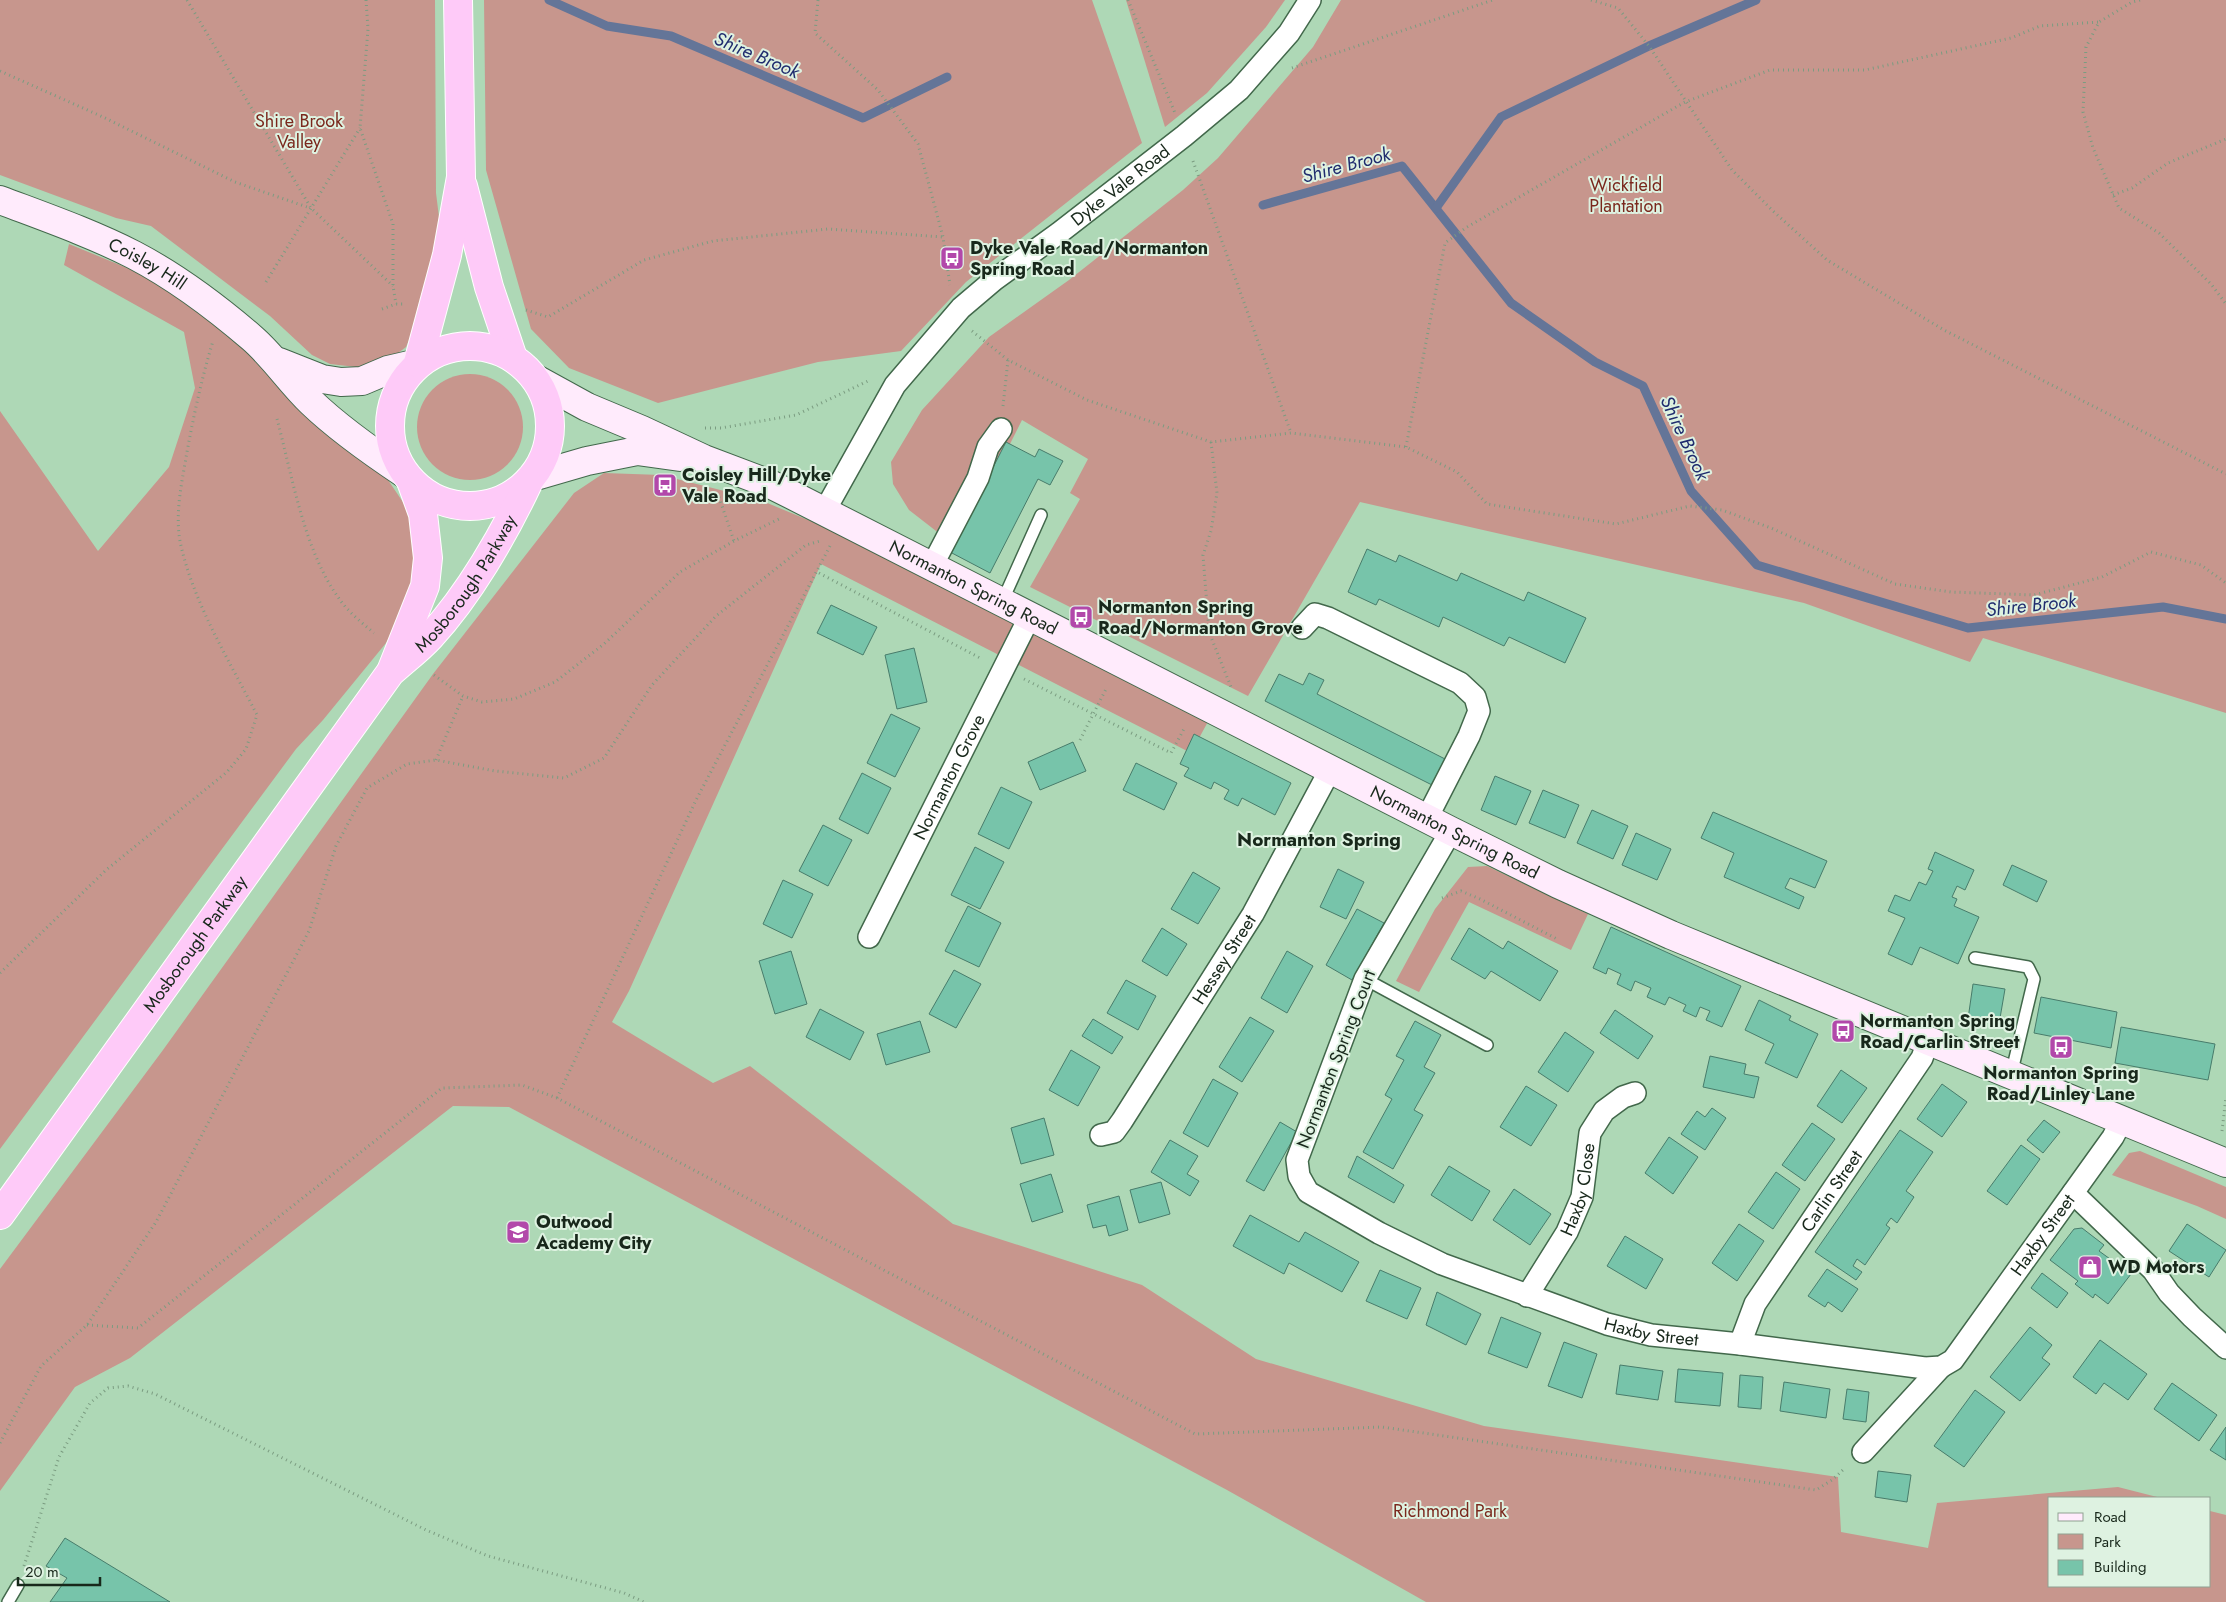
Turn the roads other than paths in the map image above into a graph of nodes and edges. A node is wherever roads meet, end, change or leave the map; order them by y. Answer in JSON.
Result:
{"nodes":[{"id":1,"x":458,"y":0,"type":"edge"},
{"id":2,"x":1310,"y":0,"type":"edge"},
{"id":3,"x":461,"y":177,"type":"junction"},
{"id":4,"x":0,"y":200,"type":"edge"},
{"id":5,"x":513,"y":358,"type":"junction"},
{"id":6,"x":276,"y":360,"type":"junction"},
{"id":7,"x":418,"y":363,"type":"junction"},
{"id":8,"x":536,"y":379,"type":"junction"},
{"id":9,"x":1001,"y":429,"type":"road end"},
{"id":10,"x":704,"y":460,"type":"junction"},
{"id":11,"x":408,"y":478,"type":"junction"},
{"id":12,"x":530,"y":480,"type":"junction"},
{"id":13,"x":1041,"y":515,"type":"dead end"},
{"id":14,"x":834,"y":523,"type":"junction"},
{"id":15,"x":932,"y":566,"type":"junction"},
{"id":16,"x":1002,"y":602,"type":"junction"},
{"id":17,"x":1030,"y":616,"type":"junction"},
{"id":18,"x":1302,"y":628,"type":"dead end"},
{"id":19,"x":390,"y":673,"type":"junction"},
{"id":20,"x":1330,"y":770,"type":"junction"},
{"id":21,"x":1427,"y":818,"type":"junction"},
{"id":22,"x":1451,"y":831,"type":"junction"},
{"id":23,"x":869,"y":937,"type":"dead end"},
{"id":24,"x":1975,"y":958,"type":"dead end"},
{"id":25,"x":1365,"y":979,"type":"junction"},
{"id":26,"x":1928,"y":1041,"type":"junction"},
{"id":27,"x":1487,"y":1045,"type":"dead end"},
{"id":28,"x":2012,"y":1075,"type":"junction"},
{"id":29,"x":1635,"y":1093,"type":"dead end"},
{"id":30,"x":2122,"y":1120,"type":"junction"},
{"id":31,"x":1101,"y":1135,"type":"dead end"},
{"id":32,"x":2223,"y":1152,"type":"edge"},
{"id":33,"x":2072,"y":1193,"type":"junction"},
{"id":34,"x":0,"y":1215,"type":"edge"},
{"id":35,"x":1379,"y":1233,"type":"joint"},
{"id":36,"x":1527,"y":1296,"type":"junction"},
{"id":37,"x":1740,"y":1344,"type":"junction"},
{"id":38,"x":2226,"y":1348,"type":"edge"},
{"id":39,"x":1940,"y":1368,"type":"junction"},
{"id":40,"x":1863,"y":1452,"type":"road end"},
{"id":41,"x":18,"y":1585,"type":"road end"},
{"id":42,"x":8,"y":1602,"type":"edge"}],
"edges":[{"from":1,"to":3,"type":"highway"},
{"from":2,"to":14,"type":"street","name":"Dyke Vale Road"},
{"from":3,"to":5,"type":"highway"},
{"from":3,"to":7,"type":"highway"},
{"from":4,"to":6,"type":"main road","name":"Coisley Hill"},
{"from":5,"to":7,"type":"highway"},
{"from":5,"to":8,"type":"highway"},
{"from":6,"to":7,"type":"main road","name":"Coisley Hill"},
{"from":6,"to":11,"type":"main road","name":"Coisley Hill"},
{"from":7,"to":11,"type":"highway"},
{"from":8,"to":10,"type":"main road","name":"Normanton Spring Road"},
{"from":8,"to":12,"type":"highway"},
{"from":9,"to":15,"type":"street"},
{"from":10,"to":12,"type":"main road","name":"Normanton Spring Road"},
{"from":10,"to":14,"type":"main road","name":"Normanton Spring Road"},
{"from":11,"to":12,"type":"highway"},
{"from":11,"to":19,"type":"highway","name":"Mosborough Parkway"},
{"from":12,"to":19,"type":"highway","name":"Mosborough Parkway"},
{"from":13,"to":16,"type":"lane"},
{"from":14,"to":15,"type":"main road","name":"Normanton Spring Road"},
{"from":15,"to":16,"type":"main road","name":"Normanton Spring Road"},
{"from":16,"to":17,"type":"main road","name":"Normanton Spring Road"},
{"from":17,"to":20,"type":"main road","name":"Normanton Spring Road"},
{"from":17,"to":23,"type":"street","name":"Normanton Grove"},
{"from":18,"to":21,"type":"street"},
{"from":19,"to":34,"type":"highway","name":"Mosborough Parkway"},
{"from":20,"to":21,"type":"main road","name":"Normanton Spring Road"},
{"from":20,"to":31,"type":"street","name":"Hessey Street"},
{"from":21,"to":22,"type":"main road","name":"Normanton Spring Road"},
{"from":22,"to":25,"type":"street","name":"Normanton Spring Court"},
{"from":22,"to":26,"type":"main road","name":"Normanton Spring Road"},
{"from":24,"to":28,"type":"lane"},
{"from":25,"to":27,"type":"lane"},
{"from":25,"to":35,"type":"street","name":"Normanton Spring Court"},
{"from":26,"to":28,"type":"main road","name":"Normanton Spring Road"},
{"from":26,"to":37,"type":"street","name":"Carlin Street"},
{"from":28,"to":30,"type":"main road","name":"Normanton Spring Road"},
{"from":29,"to":36,"type":"street","name":"Haxby Close"},
{"from":30,"to":32,"type":"main road","name":"Normanton Spring Road"},
{"from":30,"to":33,"type":"street","name":"Haxby Street"},
{"from":33,"to":38,"type":"street"},
{"from":33,"to":39,"type":"street","name":"Haxby Street"},
{"from":35,"to":36,"type":"street","name":"Haxby Street"},
{"from":36,"to":37,"type":"street","name":"Haxby Street"},
{"from":37,"to":39,"type":"street","name":"Haxby Street"},
{"from":39,"to":40,"type":"street","name":"Haxby Street"},
{"from":41,"to":42,"type":"lane"}]}
